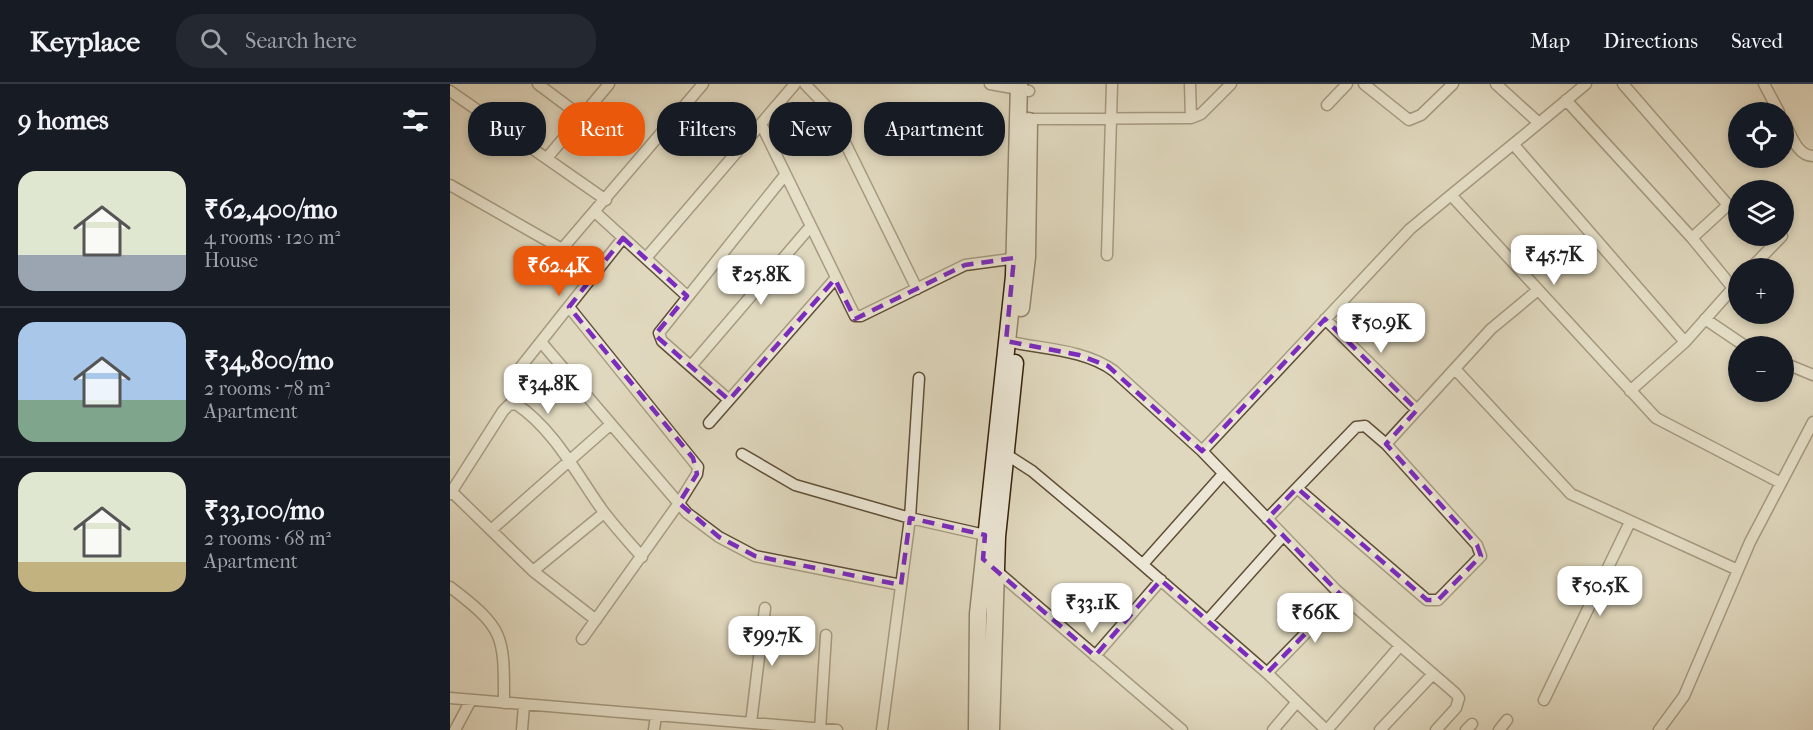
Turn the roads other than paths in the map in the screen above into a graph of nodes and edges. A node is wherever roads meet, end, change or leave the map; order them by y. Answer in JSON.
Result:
{"nodes":[{"id":1,"x":538,"y":84,"type":"edge"},
{"id":2,"x":609,"y":84,"type":"edge"},
{"id":3,"x":703,"y":84,"type":"edge"},
{"id":4,"x":795,"y":84,"type":"edge"},
{"id":5,"x":805,"y":84,"type":"edge"},
{"id":6,"x":990,"y":84,"type":"edge"},
{"id":7,"x":1112,"y":84,"type":"edge"},
{"id":8,"x":1190,"y":84,"type":"edge"},
{"id":9,"x":1231,"y":84,"type":"edge"},
{"id":10,"x":1347,"y":84,"type":"edge"},
{"id":11,"x":1364,"y":84,"type":"edge"},
{"id":12,"x":1453,"y":84,"type":"edge"},
{"id":13,"x":1497,"y":84,"type":"edge"},
{"id":14,"x":1586,"y":84,"type":"edge"},
{"id":15,"x":1623,"y":84,"type":"edge"},
{"id":16,"x":1764,"y":84,"type":"edge"},
{"id":17,"x":1024,"y":87,"type":"edge"},
{"id":18,"x":450,"y":91,"type":"edge"},
{"id":19,"x":1566,"y":100,"type":"junction"},
{"id":20,"x":562,"y":102,"type":"edge"},
{"id":21,"x":594,"y":102,"type":"edge"},
{"id":22,"x":688,"y":102,"type":"edge"},
{"id":23,"x":1774,"y":102,"type":"edge"},
{"id":24,"x":1327,"y":105,"type":"dead end"},
{"id":25,"x":1191,"y":118,"type":"junction"},
{"id":26,"x":1024,"y":119,"type":"junction"},
{"id":27,"x":1112,"y":119,"type":"junction"},
{"id":28,"x":1539,"y":123,"type":"junction"},
{"id":29,"x":760,"y":124,"type":"junction"},
{"id":30,"x":757,"y":128,"type":"edge"},
{"id":31,"x":657,"y":139,"type":"edge"},
{"id":32,"x":1794,"y":140,"type":"edge"},
{"id":33,"x":558,"y":145,"type":"edge"},
{"id":34,"x":1514,"y":145,"type":"junction"},
{"id":35,"x":733,"y":156,"type":"edge"},
{"id":36,"x":1813,"y":156,"type":"edge"},
{"id":37,"x":547,"y":158,"type":"junction"},
{"id":38,"x":785,"y":175,"type":"junction"},
{"id":39,"x":450,"y":185,"type":"edge"},
{"id":40,"x":1451,"y":195,"type":"junction"},
{"id":41,"x":606,"y":200,"type":"junction"},
{"id":42,"x":596,"y":212,"type":"junction"},
{"id":43,"x":810,"y":227,"type":"junction"},
{"id":44,"x":623,"y":238,"type":"junction"},
{"id":45,"x":1692,"y":238,"type":"junction"},
{"id":46,"x":1772,"y":246,"type":"edge"},
{"id":47,"x":562,"y":249,"type":"junction"},
{"id":48,"x":1107,"y":255,"type":"dead end"},
{"id":49,"x":646,"y":258,"type":"junction"},
{"id":50,"x":1761,"y":258,"type":"edge"},
{"id":51,"x":1020,"y":265,"type":"junction"},
{"id":52,"x":594,"y":275,"type":"junction"},
{"id":53,"x":1728,"y":276,"type":"edge"},
{"id":54,"x":835,"y":279,"type":"junction"},
{"id":55,"x":917,"y":289,"type":"junction"},
{"id":56,"x":1538,"y":290,"type":"junction"},
{"id":57,"x":1728,"y":294,"type":"edge"},
{"id":58,"x":687,"y":296,"type":"junction"},
{"id":59,"x":569,"y":307,"type":"junction"},
{"id":60,"x":1325,"y":319,"type":"junction"},
{"id":61,"x":1705,"y":319,"type":"junction"},
{"id":62,"x":1730,"y":336,"type":"edge"},
{"id":63,"x":541,"y":342,"type":"junction"},
{"id":64,"x":1011,"y":342,"type":"junction"},
{"id":65,"x":1685,"y":342,"type":"junction"},
{"id":66,"x":691,"y":366,"type":"junction"},
{"id":67,"x":1794,"y":367,"type":"edge"},
{"id":68,"x":1455,"y":369,"type":"junction"},
{"id":69,"x":516,"y":374,"type":"dead end"},
{"id":70,"x":1813,"y":375,"type":"edge"},
{"id":71,"x":920,"y":378,"type":"dead end"},
{"id":72,"x":1630,"y":390,"type":"junction"},
{"id":73,"x":729,"y":400,"type":"junction"},
{"id":74,"x":1417,"y":410,"type":"junction"},
{"id":75,"x":1813,"y":422,"type":"edge"},
{"id":76,"x":709,"y":423,"type":"dead end"},
{"id":77,"x":611,"y":424,"type":"junction"},
{"id":78,"x":1386,"y":444,"type":"junction"},
{"id":79,"x":1000,"y":450,"type":"junction"},
{"id":80,"x":1202,"y":451,"type":"junction"},
{"id":81,"x":742,"y":454,"type":"dead end"},
{"id":82,"x":570,"y":460,"type":"junction"},
{"id":83,"x":1223,"y":474,"type":"junction"},
{"id":84,"x":1781,"y":483,"type":"junction"},
{"id":85,"x":1297,"y":488,"type":"junction"},
{"id":86,"x":451,"y":493,"type":"edge"},
{"id":87,"x":679,"y":503,"type":"junction"},
{"id":88,"x":604,"y":513,"type":"junction"},
{"id":89,"x":910,"y":518,"type":"junction"},
{"id":90,"x":1267,"y":519,"type":"junction"},
{"id":91,"x":1630,"y":522,"type":"junction"},
{"id":92,"x":490,"y":530,"type":"junction"},
{"id":93,"x":985,"y":535,"type":"junction"},
{"id":94,"x":1283,"y":536,"type":"junction"},
{"id":95,"x":642,"y":557,"type":"junction"},
{"id":96,"x":1143,"y":564,"type":"junction"},
{"id":97,"x":990,"y":565,"type":"junction"},
{"id":98,"x":1738,"y":570,"type":"junction"},
{"id":99,"x":533,"y":571,"type":"junction"},
{"id":100,"x":1161,"y":580,"type":"junction"},
{"id":101,"x":901,"y":585,"type":"junction"},
{"id":102,"x":450,"y":587,"type":"edge"},
{"id":103,"x":1342,"y":596,"type":"junction"},
{"id":104,"x":765,"y":608,"type":"dead end"},
{"id":105,"x":596,"y":620,"type":"junction"},
{"id":106,"x":1207,"y":621,"type":"junction"},
{"id":107,"x":826,"y":634,"type":"dead end"},
{"id":108,"x":582,"y":639,"type":"dead end"},
{"id":109,"x":1400,"y":646,"type":"junction"},
{"id":110,"x":1095,"y":656,"type":"junction"},
{"id":111,"x":1268,"y":673,"type":"junction"},
{"id":112,"x":1433,"y":674,"type":"junction"},
{"id":113,"x":450,"y":698,"type":"edge"},
{"id":114,"x":471,"y":700,"type":"junction"},
{"id":115,"x":1544,"y":700,"type":"dead end"},
{"id":116,"x":504,"y":703,"type":"junction"},
{"id":117,"x":1296,"y":703,"type":"junction"},
{"id":118,"x":524,"y":705,"type":"junction"},
{"id":119,"x":656,"y":716,"type":"junction"},
{"id":120,"x":1508,"y":720,"type":"dead end"},
{"id":121,"x":751,"y":723,"type":"junction"},
{"id":122,"x":820,"y":729,"type":"edge"},
{"id":123,"x":455,"y":730,"type":"edge"},
{"id":124,"x":522,"y":730,"type":"edge"},
{"id":125,"x":654,"y":730,"type":"edge"},
{"id":126,"x":837,"y":730,"type":"edge"},
{"id":127,"x":882,"y":730,"type":"edge"},
{"id":128,"x":977,"y":730,"type":"edge"},
{"id":129,"x":991,"y":730,"type":"edge"},
{"id":130,"x":1182,"y":730,"type":"edge"},
{"id":131,"x":1273,"y":730,"type":"edge"},
{"id":132,"x":1326,"y":730,"type":"edge"},
{"id":133,"x":1380,"y":730,"type":"edge"},
{"id":134,"x":1436,"y":730,"type":"edge"},
{"id":135,"x":1499,"y":730,"type":"edge"},
{"id":136,"x":1659,"y":730,"type":"edge"}],
"edges":[{"from":1,"to":20,"type":"street"},
{"from":2,"to":21,"type":"street"},
{"from":3,"to":22,"type":"street"},
{"from":4,"to":29,"type":"street"},
{"from":5,"to":55,"type":"street"},
{"from":6,"to":17,"type":"street"},
{"from":7,"to":27,"type":"street"},
{"from":8,"to":25,"type":"street"},
{"from":9,"to":25,"type":"street"},
{"from":10,"to":24,"type":"street"},
{"from":11,"to":12,"type":"street"},
{"from":13,"to":28,"type":"street"},
{"from":14,"to":19,"type":"street"},
{"from":15,"to":45,"type":"street"},
{"from":16,"to":23,"type":"street"},
{"from":17,"to":26,"type":"street"},
{"from":18,"to":37,"type":"street"},
{"from":19,"to":28,"type":"street"},
{"from":19,"to":45,"type":"street"},
{"from":25,"to":27,"type":"street"},
{"from":26,"to":27,"type":"street"},
{"from":26,"to":51,"type":"street"},
{"from":27,"to":48,"type":"street"},
{"from":28,"to":34,"type":"street"},
{"from":29,"to":30,"type":"street"},
{"from":29,"to":38,"type":"street"},
{"from":31,"to":41,"type":"street"},
{"from":32,"to":36,"type":"street"},
{"from":33,"to":37,"type":"street"},
{"from":34,"to":40,"type":"street"},
{"from":34,"to":65,"type":"street"},
{"from":35,"to":49,"type":"street"},
{"from":37,"to":41,"type":"street"},
{"from":38,"to":43,"type":"street"},
{"from":38,"to":58,"type":"street"},
{"from":39,"to":47,"type":"street"},
{"from":40,"to":56,"type":"street"},
{"from":40,"to":60,"type":"street"},
{"from":41,"to":42,"type":"street"},
{"from":42,"to":44,"type":"street"},
{"from":42,"to":47,"type":"street"},
{"from":43,"to":54,"type":"street"},
{"from":43,"to":66,"type":"street"},
{"from":44,"to":49,"type":"street"},
{"from":44,"to":52,"type":"street"},
{"from":45,"to":53,"type":"street"},
{"from":46,"to":50,"type":"street"},
{"from":47,"to":52,"type":"street"},
{"from":49,"to":58,"type":"street"},
{"from":51,"to":55,"type":"street"},
{"from":51,"to":64,"type":"street"},
{"from":52,"to":59,"type":"street"},
{"from":54,"to":55,"type":"street"},
{"from":54,"to":73,"type":"street"},
{"from":56,"to":68,"type":"street"},
{"from":56,"to":72,"type":"street"},
{"from":57,"to":61,"type":"street"},
{"from":58,"to":66,"type":"street"},
{"from":59,"to":63,"type":"street"},
{"from":59,"to":87,"type":"street"},
{"from":60,"to":74,"type":"street"},
{"from":60,"to":80,"type":"street"},
{"from":61,"to":62,"type":"street"},
{"from":61,"to":65,"type":"street"},
{"from":63,"to":69,"type":"street"},
{"from":63,"to":77,"type":"street"},
{"from":64,"to":79,"type":"street"},
{"from":64,"to":80,"type":"street"},
{"from":65,"to":72,"type":"street"},
{"from":66,"to":73,"type":"street"},
{"from":67,"to":70,"type":"street"},
{"from":68,"to":74,"type":"street"},
{"from":68,"to":91,"type":"street"},
{"from":71,"to":89,"type":"street"},
{"from":72,"to":84,"type":"street"},
{"from":73,"to":76,"type":"street"},
{"from":74,"to":78,"type":"street"},
{"from":75,"to":84,"type":"street"},
{"from":77,"to":82,"type":"street"},
{"from":77,"to":87,"type":"street"},
{"from":78,"to":85,"type":"street"},
{"from":78,"to":85,"type":"street"},
{"from":79,"to":93,"type":"street"},
{"from":79,"to":96,"type":"street"},
{"from":79,"to":97,"type":"street"},
{"from":80,"to":83,"type":"street"},
{"from":81,"to":89,"type":"street"},
{"from":82,"to":86,"type":"street"},
{"from":82,"to":88,"type":"street"},
{"from":82,"to":92,"type":"street"},
{"from":83,"to":90,"type":"street"},
{"from":83,"to":96,"type":"street"},
{"from":84,"to":98,"type":"street"},
{"from":85,"to":90,"type":"street"},
{"from":86,"to":92,"type":"street"},
{"from":87,"to":95,"type":"street"},
{"from":87,"to":101,"type":"street"},
{"from":88,"to":95,"type":"street"},
{"from":88,"to":99,"type":"street"},
{"from":89,"to":93,"type":"street"},
{"from":89,"to":101,"type":"street"},
{"from":90,"to":94,"type":"street"},
{"from":91,"to":98,"type":"street"},
{"from":91,"to":115,"type":"street"},
{"from":92,"to":99,"type":"street"},
{"from":93,"to":97,"type":"street"},
{"from":94,"to":103,"type":"street"},
{"from":94,"to":106,"type":"street"},
{"from":95,"to":105,"type":"street"},
{"from":96,"to":100,"type":"street"},
{"from":97,"to":110,"type":"street"},
{"from":97,"to":128,"type":"street"},
{"from":97,"to":129,"type":"street"},
{"from":98,"to":136,"type":"street"},
{"from":99,"to":105,"type":"street"},
{"from":100,"to":106,"type":"street"},
{"from":100,"to":110,"type":"street"},
{"from":101,"to":127,"type":"street"},
{"from":102,"to":116,"type":"street"},
{"from":103,"to":109,"type":"street"},
{"from":103,"to":111,"type":"street"},
{"from":104,"to":121,"type":"street"},
{"from":105,"to":108,"type":"street"},
{"from":106,"to":111,"type":"street"},
{"from":107,"to":122,"type":"street"},
{"from":109,"to":112,"type":"street"},
{"from":109,"to":132,"type":"street"},
{"from":110,"to":130,"type":"street"},
{"from":111,"to":117,"type":"street"},
{"from":112,"to":133,"type":"street"},
{"from":112,"to":134,"type":"street"},
{"from":113,"to":114,"type":"street"},
{"from":114,"to":116,"type":"street"},
{"from":114,"to":123,"type":"street"},
{"from":116,"to":118,"type":"street"},
{"from":117,"to":131,"type":"street"},
{"from":117,"to":132,"type":"street"},
{"from":118,"to":119,"type":"street"},
{"from":118,"to":124,"type":"street"},
{"from":119,"to":121,"type":"street"},
{"from":119,"to":125,"type":"street"},
{"from":120,"to":135,"type":"street"},
{"from":121,"to":122,"type":"street"},
{"from":122,"to":126,"type":"street"}]}
